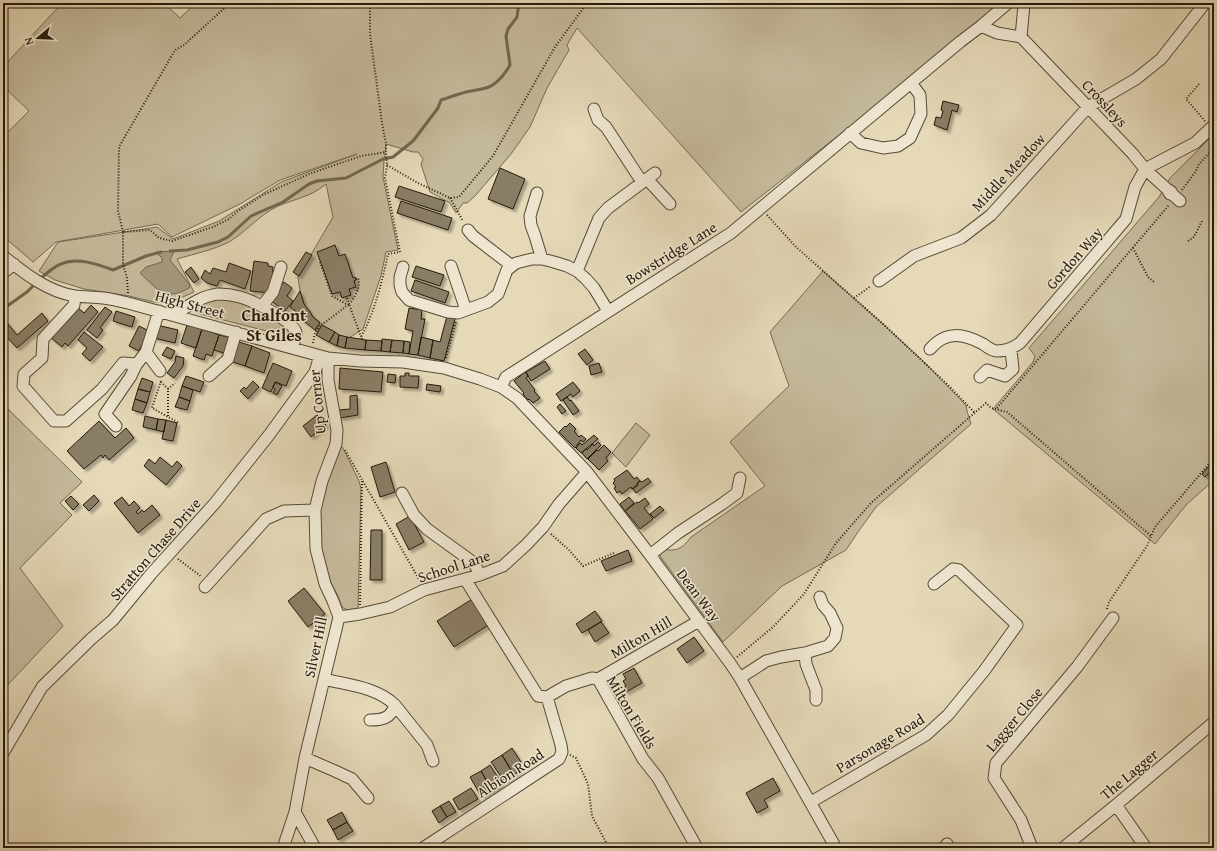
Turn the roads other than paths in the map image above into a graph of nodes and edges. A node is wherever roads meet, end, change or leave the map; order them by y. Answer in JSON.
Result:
{"nodes":[{"id":1,"x":1008,"y":3,"type":"edge"},
{"id":2,"x":1024,"y":3,"type":"edge"},
{"id":3,"x":1205,"y":3,"type":"edge"},
{"id":4,"x":981,"y":26,"type":"junction"},
{"id":5,"x":1021,"y":36,"type":"junction"},
{"id":6,"x":911,"y":83,"type":"junction"},
{"id":7,"x":1088,"y":107,"type":"junction"},
{"id":8,"x":594,"y":109,"type":"dead end"},
{"id":9,"x":1212,"y":127,"type":"edge"},
{"id":10,"x":850,"y":133,"type":"junction"},
{"id":11,"x":1145,"y":169,"type":"junction"},
{"id":12,"x":648,"y":178,"type":"junction"},
{"id":13,"x":538,"y":193,"type":"dead end"},
{"id":14,"x":1174,"y":195,"type":"road end"},
{"id":15,"x":670,"y":204,"type":"dead end"},
{"id":16,"x":468,"y":230,"type":"road end"},
{"id":17,"x":3,"y":256,"type":"edge"},
{"id":18,"x":542,"y":259,"type":"junction"},
{"id":19,"x":14,"y":264,"type":"junction"},
{"id":20,"x":452,"y":266,"type":"dead end"},
{"id":21,"x":512,"y":266,"type":"junction"},
{"id":22,"x":403,"y":267,"type":"dead end"},
{"id":23,"x":282,"y":268,"type":"dead end"},
{"id":24,"x":577,"y":271,"type":"junction"},
{"id":25,"x":3,"y":273,"type":"edge"},
{"id":26,"x":879,"y":281,"type":"road end"},
{"id":27,"x":74,"y":296,"type":"junction"},
{"id":28,"x":262,"y":306,"type":"junction"},
{"id":29,"x":159,"y":311,"type":"junction"},
{"id":30,"x":462,"y":311,"type":"junction"},
{"id":31,"x":608,"y":311,"type":"junction"},
{"id":32,"x":174,"y":315,"type":"junction"},
{"id":33,"x":236,"y":332,"type":"junction"},
{"id":34,"x":292,"y":348,"type":"junction"},
{"id":35,"x":930,"y":349,"type":"dead end"},
{"id":36,"x":1011,"y":350,"type":"junction"},
{"id":37,"x":146,"y":352,"type":"junction"},
{"id":38,"x":320,"y":356,"type":"junction"},
{"id":39,"x":137,"y":363,"type":"junction"},
{"id":40,"x":160,"y":376,"type":"road end"},
{"id":41,"x":209,"y":376,"type":"dead end"},
{"id":42,"x":980,"y":377,"type":"dead end"},
{"id":43,"x":501,"y":387,"type":"junction"},
{"id":44,"x":116,"y":426,"type":"dead end"},
{"id":45,"x":336,"y":444,"type":"joint"},
{"id":46,"x":587,"y":472,"type":"junction"},
{"id":47,"x":740,"y":478,"type":"dead end"},
{"id":48,"x":402,"y":493,"type":"dead end"},
{"id":49,"x":315,"y":510,"type":"junction"},
{"id":50,"x":650,"y":555,"type":"junction"},
{"id":51,"x":480,"y":575,"type":"junction"},
{"id":52,"x":465,"y":579,"type":"junction"},
{"id":53,"x":934,"y":584,"type":"dead end"},
{"id":54,"x":207,"y":585,"type":"road end"},
{"id":55,"x":820,"y":597,"type":"dead end"},
{"id":56,"x":1109,"y":615,"type":"road end"},
{"id":57,"x":339,"y":617,"type":"junction"},
{"id":58,"x":699,"y":621,"type":"junction"},
{"id":59,"x":805,"y":652,"type":"junction"},
{"id":60,"x":740,"y":678,"type":"junction"},
{"id":61,"x":324,"y":679,"type":"junction"},
{"id":62,"x":598,"y":679,"type":"junction"},
{"id":63,"x":547,"y":697,"type":"junction"},
{"id":64,"x":816,"y":700,"type":"dead end"},
{"id":65,"x":395,"y":705,"type":"junction"},
{"id":66,"x":370,"y":720,"type":"dead end"},
{"id":67,"x":1214,"y":722,"type":"edge"},
{"id":68,"x":3,"y":753,"type":"edge"},
{"id":69,"x":305,"y":758,"type":"junction"},
{"id":70,"x":433,"y":761,"type":"dead end"},
{"id":71,"x":368,"y":798,"type":"dead end"},
{"id":72,"x":811,"y":802,"type":"junction"},
{"id":73,"x":1116,"y":805,"type":"junction"},
{"id":74,"x":295,"y":812,"type":"junction"},
{"id":75,"x":283,"y":848,"type":"edge"},
{"id":76,"x":315,"y":848,"type":"edge"},
{"id":77,"x":423,"y":848,"type":"edge"},
{"id":78,"x":697,"y":848,"type":"edge"},
{"id":79,"x":836,"y":848,"type":"edge"},
{"id":80,"x":1032,"y":848,"type":"edge"},
{"id":81,"x":1064,"y":848,"type":"edge"},
{"id":82,"x":1146,"y":848,"type":"edge"}],
"edges":[{"from":1,"to":4,"type":"street","name":"Bowstridge Lane"},
{"from":2,"to":5,"type":"street"},
{"from":3,"to":7,"type":"street","name":"Middle Meadow"},
{"from":4,"to":5,"type":"street"},
{"from":4,"to":6,"type":"street","name":"Bowstridge Lane"},
{"from":5,"to":7,"type":"street","name":"Crossleys"},
{"from":6,"to":10,"type":"street","name":"Bowstridge Lane"},
{"from":6,"to":10,"type":"street"},
{"from":7,"to":11,"type":"street","name":"Crossleys"},
{"from":7,"to":26,"type":"street","name":"Middle Meadow"},
{"from":8,"to":12,"type":"street"},
{"from":9,"to":11,"type":"street"},
{"from":10,"to":31,"type":"street","name":"Bowstridge Lane"},
{"from":11,"to":14,"type":"street","name":"Crossleys"},
{"from":11,"to":36,"type":"street","name":"Gordon Way"},
{"from":12,"to":15,"type":"street"},
{"from":12,"to":24,"type":"street"},
{"from":13,"to":18,"type":"street"},
{"from":16,"to":21,"type":"street"},
{"from":17,"to":19,"type":"street","name":"High Street"},
{"from":18,"to":21,"type":"street"},
{"from":18,"to":24,"type":"street"},
{"from":19,"to":25,"type":"street"},
{"from":19,"to":27,"type":"street","name":"High Street"},
{"from":20,"to":30,"type":"street"},
{"from":21,"to":30,"type":"street"},
{"from":22,"to":30,"type":"street"},
{"from":23,"to":28,"type":"street"},
{"from":24,"to":31,"type":"street"},
{"from":27,"to":29,"type":"street","name":"High Street"},
{"from":27,"to":39,"type":"street"},
{"from":28,"to":32,"type":"street"},
{"from":28,"to":34,"type":"street"},
{"from":29,"to":32,"type":"street","name":"High Street"},
{"from":29,"to":37,"type":"street"},
{"from":31,"to":43,"type":"street","name":"Bowstridge Lane"},
{"from":32,"to":33,"type":"street","name":"High Street"},
{"from":33,"to":34,"type":"street","name":"High Street"},
{"from":33,"to":41,"type":"street"},
{"from":34,"to":38,"type":"street","name":"High Street"},
{"from":35,"to":36,"type":"street"},
{"from":36,"to":42,"type":"street"},
{"from":37,"to":39,"type":"street"},
{"from":37,"to":40,"type":"street"},
{"from":38,"to":43,"type":"street","name":"High Street"},
{"from":38,"to":45,"type":"street","name":"Up Corner"},
{"from":38,"to":68,"type":"street","name":"Stratton Chase Drive"},
{"from":39,"to":44,"type":"street"},
{"from":43,"to":46,"type":"street","name":"Dean Way"},
{"from":45,"to":49,"type":"street","name":"Silver Hill"},
{"from":46,"to":50,"type":"street","name":"Dean Way"},
{"from":46,"to":51,"type":"street","name":"School Lane"},
{"from":47,"to":50,"type":"street"},
{"from":48,"to":51,"type":"street"},
{"from":49,"to":54,"type":"street"},
{"from":49,"to":57,"type":"street","name":"Silver Hill"},
{"from":50,"to":58,"type":"street","name":"Dean Way"},
{"from":51,"to":52,"type":"street","name":"School Lane"},
{"from":52,"to":57,"type":"street","name":"School Lane"},
{"from":52,"to":63,"type":"street"},
{"from":53,"to":72,"type":"street","name":"Parsonage Road"},
{"from":55,"to":59,"type":"street"},
{"from":56,"to":80,"type":"street","name":"Lagger Close"},
{"from":57,"to":61,"type":"street","name":"Silver Hill"},
{"from":58,"to":60,"type":"street","name":"Dean Way"},
{"from":58,"to":62,"type":"street","name":"Milton Hill"},
{"from":59,"to":60,"type":"street"},
{"from":59,"to":64,"type":"street"},
{"from":60,"to":72,"type":"street","name":"Dean Way"},
{"from":61,"to":65,"type":"street"},
{"from":61,"to":69,"type":"street","name":"Silver Hill"},
{"from":62,"to":63,"type":"street","name":"Milton Fields"},
{"from":62,"to":78,"type":"street","name":"Milton Fields"},
{"from":63,"to":77,"type":"street","name":"Albion Road"},
{"from":65,"to":66,"type":"street"},
{"from":65,"to":70,"type":"street"},
{"from":67,"to":73,"type":"street","name":"The Lagger"},
{"from":69,"to":71,"type":"street"},
{"from":69,"to":74,"type":"street","name":"Silver Hill"},
{"from":72,"to":79,"type":"street","name":"Dean Way"},
{"from":73,"to":81,"type":"street","name":"The Lagger"},
{"from":73,"to":82,"type":"street"},
{"from":74,"to":75,"type":"street","name":"Silver Hill"},
{"from":74,"to":76,"type":"street"}]}
